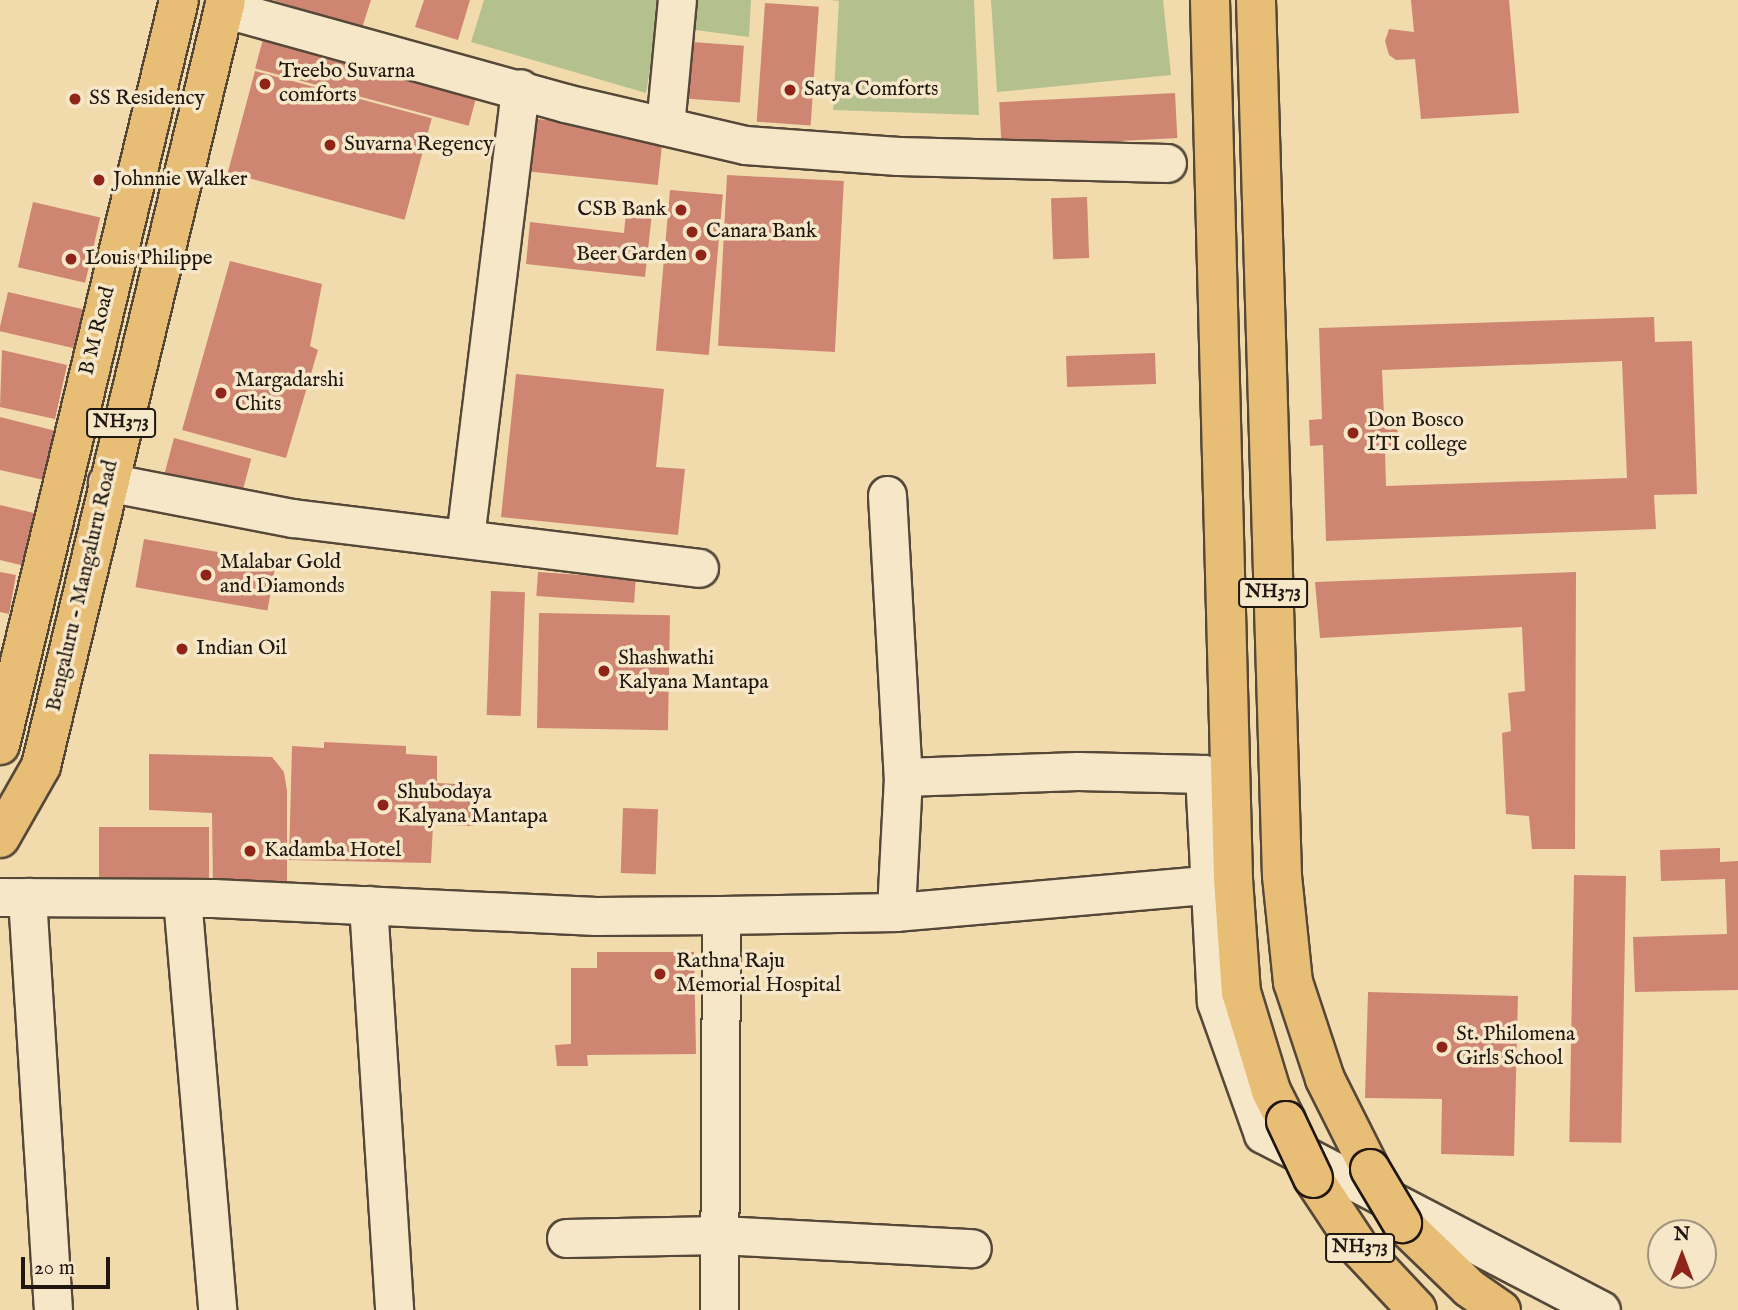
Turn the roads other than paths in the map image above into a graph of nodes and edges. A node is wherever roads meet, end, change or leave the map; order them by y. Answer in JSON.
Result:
{"nodes":[{"id":1,"x":179,"y":0,"type":"edge"},
{"id":2,"x":677,"y":0,"type":"edge"},
{"id":3,"x":1210,"y":0,"type":"edge"},
{"id":4,"x":1256,"y":0,"type":"edge"},
{"id":5,"x":225,"y":4,"type":"edge"},
{"id":6,"x":520,"y":88,"type":"junction"},
{"id":7,"x":665,"y":125,"type":"junction"},
{"id":8,"x":1167,"y":163,"type":"dead end"},
{"id":9,"x":107,"y":482,"type":"junction"},
{"id":10,"x":887,"y":495,"type":"dead end"},
{"id":11,"x":465,"y":538,"type":"junction"},
{"id":12,"x":699,"y":568,"type":"dead end"},
{"id":13,"x":17,"y":671,"type":"junction"},
{"id":14,"x":61,"y":681,"type":"junction"},
{"id":15,"x":0,"y":745,"type":"edge"},
{"id":16,"x":903,"y":777,"type":"junction"},
{"id":17,"x":0,"y":838,"type":"edge"},
{"id":18,"x":1206,"y":885,"type":"junction"},
{"id":19,"x":14,"y":897,"type":"edge"},
{"id":20,"x":182,"y":898,"type":"junction"},
{"id":21,"x":368,"y":905,"type":"junction"},
{"id":22,"x":896,"y":912,"type":"junction"},
{"id":23,"x":721,"y":915,"type":"junction"},
{"id":24,"x":720,"y":1235,"type":"junction"},
{"id":25,"x":566,"y":1238,"type":"dead end"},
{"id":26,"x":972,"y":1248,"type":"dead end"},
{"id":27,"x":53,"y":1310,"type":"edge"},
{"id":28,"x":217,"y":1310,"type":"edge"},
{"id":29,"x":394,"y":1310,"type":"edge"},
{"id":30,"x":719,"y":1310,"type":"edge"},
{"id":31,"x":1417,"y":1310,"type":"edge"},
{"id":32,"x":1501,"y":1310,"type":"edge"},
{"id":33,"x":1601,"y":1310,"type":"edge"}],
"edges":[{"from":1,"to":13,"type":"highway","name":"B M Road","number":"NH373"},
{"from":2,"to":7,"type":"street"},
{"from":3,"to":31,"type":"highway","number":"NH373","bridge":true},
{"from":4,"to":32,"type":"highway","number":"NH373","bridge":true},
{"from":5,"to":6,"type":"street"},
{"from":5,"to":9,"type":"highway","name":"Bengaluru - Mangaluru Road","number":"NH373"},
{"from":6,"to":7,"type":"street"},
{"from":6,"to":11,"type":"street"},
{"from":7,"to":8,"type":"street"},
{"from":9,"to":11,"type":"street"},
{"from":9,"to":14,"type":"highway","name":"Bengaluru - Mangaluru Road","number":"NH373"},
{"from":10,"to":16,"type":"street"},
{"from":11,"to":12,"type":"street"},
{"from":13,"to":14,"type":"highway"},
{"from":13,"to":15,"type":"highway","name":"B M Road","number":"NH373"},
{"from":14,"to":17,"type":"highway","name":"Bengaluru - Mangaluru Road","number":"NH373"},
{"from":16,"to":18,"type":"street"},
{"from":16,"to":22,"type":"street"},
{"from":18,"to":22,"type":"street"},
{"from":18,"to":33,"type":"street"},
{"from":19,"to":20,"type":"street"},
{"from":19,"to":27,"type":"street"},
{"from":20,"to":21,"type":"street"},
{"from":20,"to":28,"type":"street"},
{"from":21,"to":23,"type":"street"},
{"from":21,"to":29,"type":"street"},
{"from":22,"to":23,"type":"street"},
{"from":23,"to":24,"type":"street"},
{"from":24,"to":25,"type":"street"},
{"from":24,"to":26,"type":"street"},
{"from":24,"to":30,"type":"street"}]}
